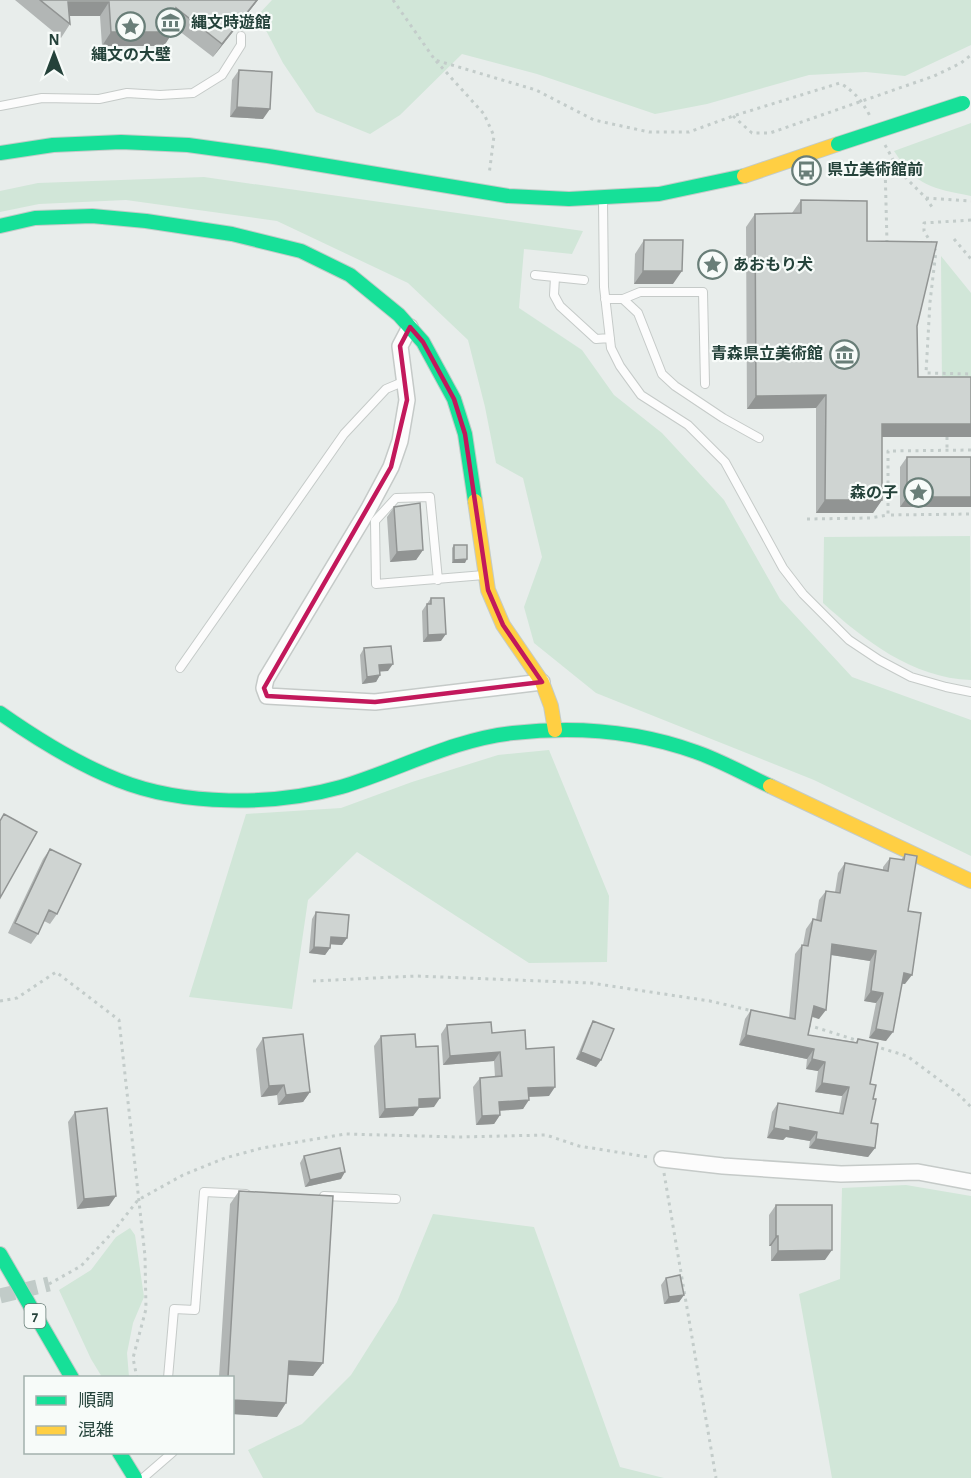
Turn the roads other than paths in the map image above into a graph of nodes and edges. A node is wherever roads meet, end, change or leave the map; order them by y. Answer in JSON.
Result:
{"nodes":[{"id":1,"x":241,"y":36,"type":"edge"},
{"id":2,"x":967,"y":101,"type":"edge"},
{"id":3,"x":0,"y":106,"type":"edge"},
{"id":4,"x":0,"y":153,"type":"edge"},
{"id":5,"x":603,"y":200,"type":"junction"},
{"id":6,"x":0,"y":226,"type":"edge"},
{"id":7,"x":535,"y":275,"type":"dead end"},
{"id":8,"x":555,"y":277,"type":"junction"},
{"id":9,"x":584,"y":280,"type":"dead end"},
{"id":10,"x":605,"y":299,"type":"junction"},
{"id":11,"x":623,"y":299,"type":"junction"},
{"id":12,"x":410,"y":327,"type":"junction"},
{"id":13,"x":610,"y":338,"type":"junction"},
{"id":14,"x":405,"y":381,"type":"junction"},
{"id":15,"x":705,"y":384,"type":"dead end"},
{"id":16,"x":759,"y":438,"type":"dead end"},
{"id":17,"x":486,"y":575,"type":"junction"},
{"id":18,"x":438,"y":580,"type":"junction"},
{"id":19,"x":180,"y":668,"type":"dead end"},
{"id":20,"x":542,"y":682,"type":"junction"},
{"id":21,"x":971,"y":692,"type":"edge"},
{"id":22,"x":0,"y":713,"type":"edge"},
{"id":23,"x":555,"y":730,"type":"junction"},
{"id":24,"x":971,"y":881,"type":"edge"},
{"id":25,"x":662,"y":1159,"type":"road end"},
{"id":26,"x":971,"y":1182,"type":"edge"},
{"id":27,"x":260,"y":1194,"type":"edge"},
{"id":28,"x":317,"y":1196,"type":"edge"},
{"id":29,"x":396,"y":1199,"type":"dead end"},
{"id":30,"x":0,"y":1240,"type":"edge"},
{"id":31,"x":0,"y":1254,"type":"edge"},
{"id":32,"x":0,"y":1274,"type":"edge"},
{"id":33,"x":20,"y":1290,"type":"junction"},
{"id":34,"x":41,"y":1328,"type":"junction"},
{"id":35,"x":71,"y":1376,"type":"edge"},
{"id":36,"x":168,"y":1376,"type":"edge"},
{"id":37,"x":120,"y":1454,"type":"edge"},
{"id":38,"x":171,"y":1454,"type":"edge"},
{"id":39,"x":135,"y":1478,"type":"edge"},
{"id":40,"x":143,"y":1478,"type":"edge"}],
"edges":[{"from":1,"to":3,"type":"lane"},
{"from":2,"to":5,"type":"main road","bridge":true},
{"from":4,"to":5,"type":"main road"},
{"from":5,"to":10,"type":"lane"},
{"from":6,"to":12,"type":"main road"},
{"from":7,"to":8,"type":"lane"},
{"from":8,"to":9,"type":"lane"},
{"from":8,"to":13,"type":"lane"},
{"from":10,"to":11,"type":"lane"},
{"from":10,"to":13,"type":"lane"},
{"from":11,"to":15,"type":"lane"},
{"from":11,"to":16,"type":"lane"},
{"from":12,"to":14,"type":"street"},
{"from":12,"to":17,"type":"main road"},
{"from":13,"to":21,"type":"lane"},
{"from":14,"to":19,"type":"lane"},
{"from":14,"to":20,"type":"street"},
{"from":17,"to":18,"type":"lane"},
{"from":17,"to":20,"type":"main road"},
{"from":18,"to":18,"type":"lane"},
{"from":20,"to":23,"type":"main road"},
{"from":22,"to":23,"type":"main road"},
{"from":23,"to":24,"type":"main road"},
{"from":25,"to":26,"type":"street"},
{"from":27,"to":36,"type":"lane"},
{"from":28,"to":29,"type":"lane"},
{"from":30,"to":33,"type":"street"},
{"from":31,"to":33,"type":"main road","number":"7"},
{"from":32,"to":34,"type":"street"},
{"from":33,"to":34,"type":"main road","number":"7"},
{"from":34,"to":35,"type":"main road","number":"7"},
{"from":37,"to":39,"type":"main road"},
{"from":38,"to":40,"type":"lane"}]}
